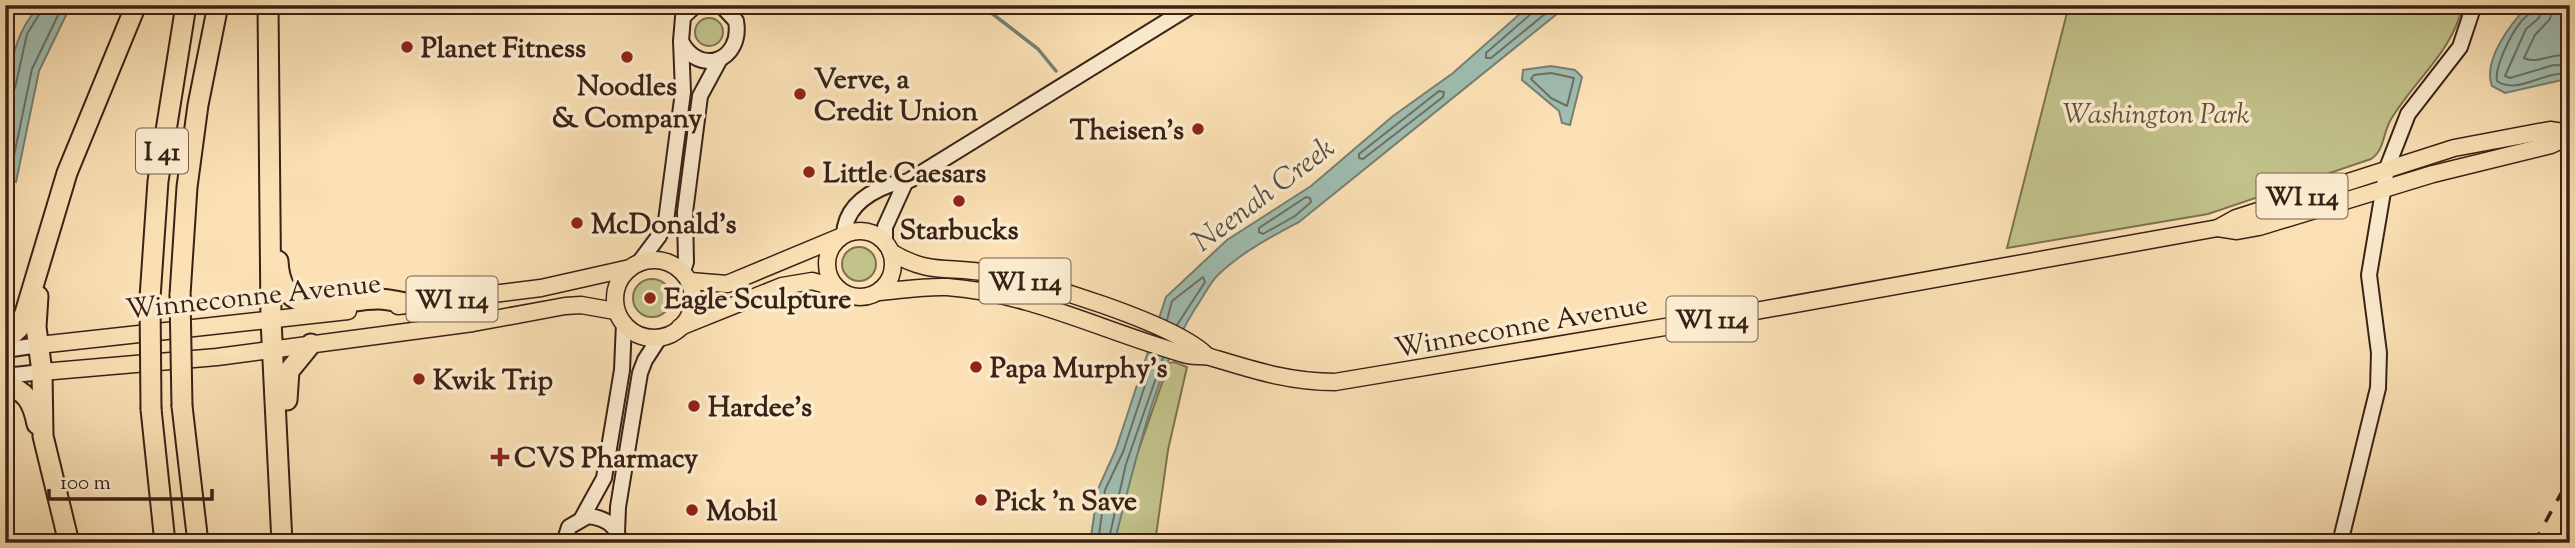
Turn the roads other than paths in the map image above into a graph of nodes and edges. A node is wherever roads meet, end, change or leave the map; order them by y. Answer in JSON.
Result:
{"nodes":[{"id":1,"x":136,"y":5,"type":"edge"},
{"id":2,"x":186,"y":5,"type":"edge"},
{"id":3,"x":218,"y":5,"type":"edge"},
{"id":4,"x":268,"y":5,"type":"edge"},
{"id":5,"x":695,"y":5,"type":"edge"},
{"id":6,"x":721,"y":5,"type":"edge"},
{"id":7,"x":738,"y":5,"type":"edge"},
{"id":8,"x":1193,"y":5,"type":"edge"},
{"id":9,"x":2474,"y":5,"type":"edge"},
{"id":10,"x":736,"y":21,"type":"junction"},
{"id":11,"x":681,"y":41,"type":"junction"},
{"id":12,"x":720,"y":59,"type":"junction"},
{"id":13,"x":2570,"y":134,"type":"edge"},
{"id":14,"x":2387,"y":168,"type":"junction"},
{"id":15,"x":905,"y":183,"type":"junction"},
{"id":16,"x":881,"y":189,"type":"junction"},
{"id":17,"x":2383,"y":189,"type":"junction"},
{"id":18,"x":272,"y":225,"type":"junction"},
{"id":19,"x":2218,"y":228,"type":"junction"},
{"id":20,"x":842,"y":236,"type":"junction"},
{"id":21,"x":887,"y":240,"type":"junction"},
{"id":22,"x":634,"y":266,"type":"junction"},
{"id":23,"x":40,"y":270,"type":"junction"},
{"id":24,"x":686,"y":276,"type":"junction"},
{"id":25,"x":837,"y":288,"type":"junction"},
{"id":26,"x":878,"y":292,"type":"junction"},
{"id":27,"x":410,"y":304,"type":"junction"},
{"id":28,"x":619,"y":317,"type":"junction"},
{"id":29,"x":271,"y":320,"type":"junction"},
{"id":30,"x":680,"y":327,"type":"junction"},
{"id":31,"x":1154,"y":335,"type":"junction"},
{"id":32,"x":660,"y":337,"type":"junction"},
{"id":33,"x":5,"y":341,"type":"edge"},
{"id":34,"x":312,"y":344,"type":"junction"},
{"id":35,"x":39,"y":345,"type":"junction"},
{"id":36,"x":273,"y":349,"type":"junction"},
{"id":37,"x":5,"y":350,"type":"edge"},
{"id":38,"x":42,"y":372,"type":"junction"},
{"id":39,"x":5,"y":376,"type":"edge"},
{"id":40,"x":5,"y":385,"type":"edge"},
{"id":41,"x":43,"y":436,"type":"junction"},
{"id":42,"x":282,"y":498,"type":"junction"},
{"id":43,"x":582,"y":518,"type":"junction"},
{"id":44,"x":619,"y":538,"type":"edge"},
{"id":45,"x":69,"y":543,"type":"edge"},
{"id":46,"x":165,"y":543,"type":"edge"},
{"id":47,"x":198,"y":543,"type":"edge"},
{"id":48,"x":282,"y":543,"type":"edge"},
{"id":49,"x":564,"y":543,"type":"edge"},
{"id":50,"x":2340,"y":543,"type":"edge"}],
"edges":[{"from":1,"to":23,"type":"highway"},
{"from":2,"to":46,"type":"highway","number":"I 41","bridge":true},
{"from":3,"to":47,"type":"highway","number":"I 41","bridge":true},
{"from":4,"to":18,"type":"highway"},
{"from":5,"to":11,"type":"main road"},
{"from":6,"to":10,"type":"main road"},
{"from":7,"to":10,"type":"main road"},
{"from":8,"to":15,"type":"main road"},
{"from":9,"to":14,"type":"main road"},
{"from":10,"to":12,"type":"main road"},
{"from":11,"to":12,"type":"main road"},
{"from":11,"to":22,"type":"main road"},
{"from":12,"to":24,"type":"main road"},
{"from":13,"to":14,"type":"main road","name":"Winneconne Avenue","number":"WI 114"},
{"from":13,"to":17,"type":"main road","name":"Winneconne Avenue","number":"WI 114"},
{"from":14,"to":17,"type":"main road"},
{"from":14,"to":19,"type":"main road","name":"Winneconne Avenue","number":"WI 114"},
{"from":15,"to":16,"type":"main road"},
{"from":15,"to":21,"type":"main road"},
{"from":16,"to":20,"type":"main road"},
{"from":16,"to":21,"type":"main road"},
{"from":17,"to":19,"type":"main road","name":"Winneconne Avenue","number":"WI 114"},
{"from":17,"to":50,"type":"main road"},
{"from":18,"to":27,"type":"highway"},
{"from":18,"to":29,"type":"highway"},
{"from":19,"to":31,"type":"main road","name":"Winneconne Avenue","number":"WI 114"},
{"from":20,"to":21,"type":"main road"},
{"from":20,"to":24,"type":"main road"},
{"from":20,"to":25,"type":"main road"},
{"from":21,"to":26,"type":"main road"},
{"from":21,"to":31,"type":"main road","name":"Winneconne Avenue","number":"WI 114"},
{"from":22,"to":24,"type":"main road"},
{"from":22,"to":27,"type":"main road","name":"Winneconne Avenue","number":"WI 114"},
{"from":22,"to":28,"type":"main road"},
{"from":23,"to":33,"type":"highway"},
{"from":23,"to":35,"type":"highway"},
{"from":24,"to":30,"type":"main road"},
{"from":25,"to":26,"type":"main road"},
{"from":25,"to":30,"type":"main road"},
{"from":26,"to":31,"type":"main road","name":"Winneconne Avenue","number":"WI 114"},
{"from":27,"to":29,"type":"main road","name":"Winneconne Avenue","number":"WI 114"},
{"from":28,"to":32,"type":"main road"},
{"from":28,"to":34,"type":"main road","name":"Winneconne Avenue","number":"WI 114"},
{"from":28,"to":43,"type":"main road"},
{"from":29,"to":35,"type":"main road","name":"Winneconne Avenue","number":"WI 114"},
{"from":29,"to":36,"type":"highway"},
{"from":30,"to":32,"type":"main road"},
{"from":32,"to":44,"type":"main road"},
{"from":34,"to":36,"type":"main road","name":"Winneconne Avenue","number":"WI 114"},
{"from":34,"to":42,"type":"highway"},
{"from":35,"to":37,"type":"main road","name":"Winneconne Avenue"},
{"from":35,"to":38,"type":"highway"},
{"from":36,"to":38,"type":"main road","name":"Winneconne Avenue","number":"WI 114"},
{"from":36,"to":42,"type":"highway"},
{"from":38,"to":39,"type":"main road","name":"Winneconne Avenue"},
{"from":38,"to":41,"type":"highway"},
{"from":40,"to":41,"type":"highway"},
{"from":41,"to":45,"type":"highway"},
{"from":42,"to":48,"type":"highway"},
{"from":43,"to":44,"type":"main road"},
{"from":43,"to":49,"type":"main road"}]}
